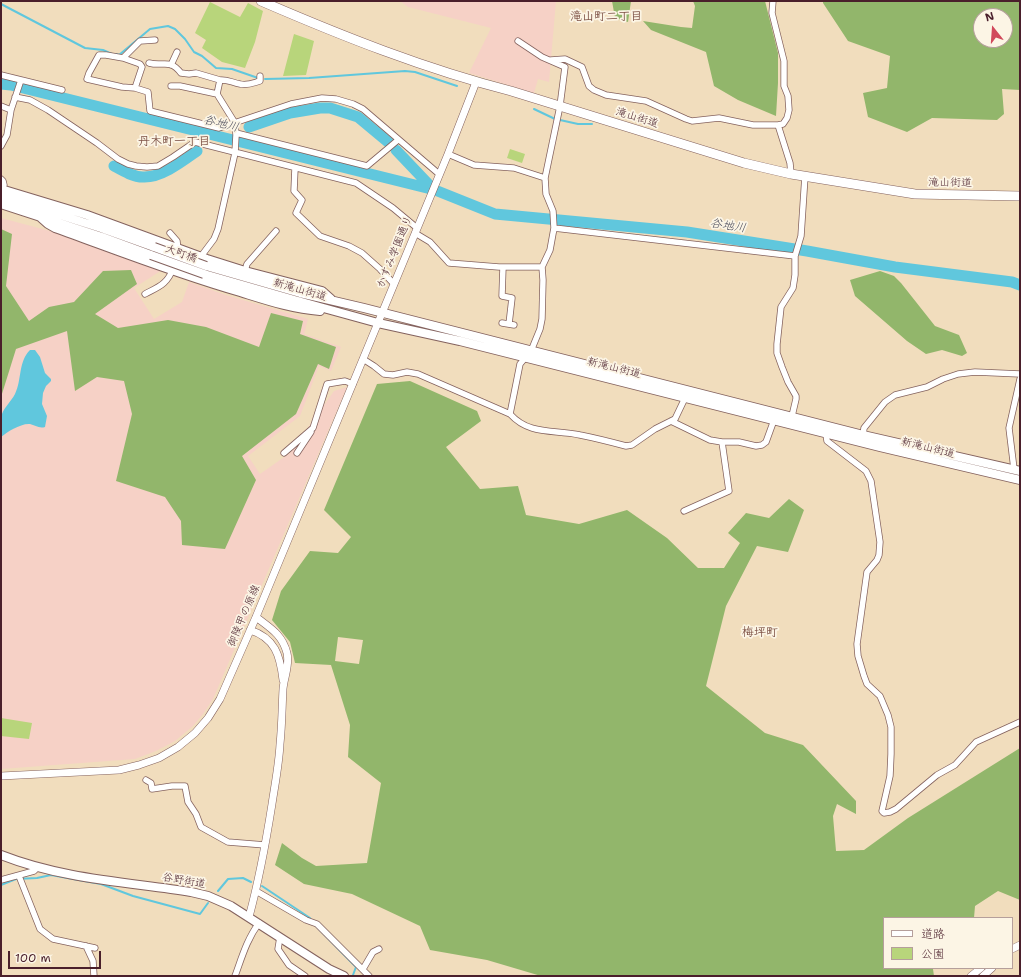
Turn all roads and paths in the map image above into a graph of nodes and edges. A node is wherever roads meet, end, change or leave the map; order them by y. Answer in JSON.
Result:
{"nodes":[{"id":1,"x":261,"y":1,"type":"edge"},
{"id":2,"x":773,"y":1,"type":"edge"},
{"id":3,"x":155,"y":40,"type":"dead end"},
{"id":4,"x":518,"y":41,"type":"dead end"},
{"id":5,"x":177,"y":52,"type":"dead end"},
{"id":6,"x":123,"y":58,"type":"junction"},
{"id":7,"x":550,"y":60,"type":"junction"},
{"id":8,"x":149,"y":63,"type":"dead end"},
{"id":9,"x":171,"y":65,"type":"junction"},
{"id":10,"x":1,"y":75,"type":"edge"},
{"id":11,"x":260,"y":76,"type":"dead end"},
{"id":12,"x":220,"y":80,"type":"junction"},
{"id":13,"x":20,"y":81,"type":"junction"},
{"id":14,"x":476,"y":82,"type":"junction"},
{"id":15,"x":171,"y":86,"type":"dead end"},
{"id":16,"x":135,"y":88,"type":"junction"},
{"id":17,"x":62,"y":90,"type":"dead end"},
{"id":18,"x":217,"y":94,"type":"junction"},
{"id":19,"x":16,"y":96,"type":"junction"},
{"id":20,"x":1,"y":106,"type":"edge"},
{"id":21,"x":560,"y":106,"type":"junction"},
{"id":22,"x":11,"y":110,"type":"junction"},
{"id":23,"x":235,"y":123,"type":"junction"},
{"id":24,"x":778,"y":125,"type":"junction"},
{"id":25,"x":236,"y":134,"type":"junction"},
{"id":26,"x":398,"y":140,"type":"junction"},
{"id":27,"x":1,"y":146,"type":"edge"},
{"id":28,"x":236,"y":151,"type":"junction"},
{"id":29,"x":448,"y":154,"type":"junction"},
{"id":30,"x":295,"y":168,"type":"junction"},
{"id":31,"x":791,"y":174,"type":"junction"},
{"id":32,"x":438,"y":176,"type":"junction"},
{"id":33,"x":805,"y":176,"type":"junction"},
{"id":34,"x":546,"y":178,"type":"junction"},
{"id":35,"x":1,"y":179,"type":"edge"},
{"id":36,"x":1,"y":191,"type":"edge"},
{"id":37,"x":1020,"y":196,"type":"edge"},
{"id":38,"x":1,"y":204,"type":"edge"},
{"id":39,"x":1,"y":210,"type":"edge"},
{"id":40,"x":23,"y":211,"type":"junction"},
{"id":41,"x":39,"y":216,"type":"junction"},
{"id":42,"x":554,"y":228,"type":"junction"},
{"id":43,"x":416,"y":230,"type":"junction"},
{"id":44,"x":276,"y":231,"type":"dead end"},
{"id":45,"x":170,"y":234,"type":"dead end"},
{"id":46,"x":179,"y":249,"type":"junction"},
{"id":47,"x":153,"y":251,"type":"junction"},
{"id":48,"x":795,"y":255,"type":"junction"},
{"id":49,"x":200,"y":256,"type":"junction"},
{"id":50,"x":503,"y":267,"type":"junction"},
{"id":51,"x":542,"y":267,"type":"junction"},
{"id":52,"x":172,"y":270,"type":"junction"},
{"id":53,"x":205,"y":270,"type":"junction"},
{"id":54,"x":245,"y":271,"type":"junction"},
{"id":55,"x":194,"y":278,"type":"junction"},
{"id":56,"x":394,"y":284,"type":"junction"},
{"id":57,"x":145,"y":294,"type":"dead end"},
{"id":58,"x":334,"y":301,"type":"junction"},
{"id":59,"x":337,"y":312,"type":"junction"},
{"id":60,"x":382,"y":313,"type":"junction"},
{"id":61,"x":378,"y":322,"type":"junction"},
{"id":62,"x":508,"y":324,"type":"dead end"},
{"id":63,"x":528,"y":354,"type":"junction"},
{"id":64,"x":363,"y":359,"type":"junction"},
{"id":65,"x":1020,"y":374,"type":"edge"},
{"id":66,"x":1020,"y":379,"type":"edge"},
{"id":67,"x":353,"y":384,"type":"junction"},
{"id":68,"x":685,"y":398,"type":"junction"},
{"id":69,"x":740,"y":407,"type":"junction"},
{"id":70,"x":510,"y":414,"type":"junction"},
{"id":71,"x":792,"y":416,"type":"junction"},
{"id":72,"x":774,"y":420,"type":"junction"},
{"id":73,"x":671,"y":421,"type":"junction"},
{"id":74,"x":313,"y":428,"type":"junction"},
{"id":75,"x":826,"y":434,"type":"junction"},
{"id":76,"x":863,"y":435,"type":"junction"},
{"id":77,"x":722,"y":442,"type":"junction"},
{"id":78,"x":284,"y":453,"type":"dead end"},
{"id":79,"x":297,"y":453,"type":"dead end"},
{"id":80,"x":1017,"y":470,"type":"edge"},
{"id":81,"x":1020,"y":480,"type":"edge"},
{"id":82,"x":684,"y":511,"type":"dead end"},
{"id":83,"x":256,"y":617,"type":"junction"},
{"id":84,"x":250,"y":630,"type":"junction"},
{"id":85,"x":283,"y":686,"type":"junction"},
{"id":86,"x":1020,"y":722,"type":"edge"},
{"id":87,"x":1,"y":776,"type":"edge"},
{"id":88,"x":146,"y":780,"type":"dead end"},
{"id":89,"x":265,"y":846,"type":"junction"},
{"id":90,"x":1,"y":855,"type":"edge"},
{"id":91,"x":37,"y":868,"type":"junction"},
{"id":92,"x":19,"y":878,"type":"junction"},
{"id":93,"x":1,"y":880,"type":"edge"},
{"id":94,"x":256,"y":891,"type":"junction"},
{"id":95,"x":249,"y":917,"type":"junction"},
{"id":96,"x":259,"y":923,"type":"junction"},
{"id":97,"x":280,"y":937,"type":"junction"},
{"id":98,"x":86,"y":946,"type":"junction"},
{"id":99,"x":95,"y":948,"type":"dead end"},
{"id":100,"x":379,"y":949,"type":"dead end"},
{"id":101,"x":363,"y":969,"type":"junction"},
{"id":102,"x":980,"y":969,"type":"edge"},
{"id":103,"x":991,"y":969,"type":"edge"},
{"id":104,"x":94,"y":976,"type":"edge"},
{"id":105,"x":235,"y":976,"type":"edge"},
{"id":106,"x":305,"y":976,"type":"edge"},
{"id":107,"x":344,"y":976,"type":"edge"},
{"id":108,"x":368,"y":976,"type":"edge"},
{"id":109,"x":971,"y":976,"type":"edge"},
{"id":110,"x":983,"y":976,"type":"edge"}],
"edges":[{"from":1,"to":14,"type":"highway","name":"滝山街道"},
{"from":2,"to":24,"type":"street"},
{"from":3,"to":6,"type":"street"},
{"from":4,"to":7,"type":"street"},
{"from":5,"to":9,"type":"street"},
{"from":6,"to":16,"type":"street"},
{"from":6,"to":16,"type":"street"},
{"from":7,"to":21,"type":"street"},
{"from":7,"to":24,"type":"street"},
{"from":8,"to":9,"type":"street"},
{"from":9,"to":12,"type":"street"},
{"from":10,"to":13,"type":"street"},
{"from":11,"to":12,"type":"street"},
{"from":12,"to":18,"type":"street"},
{"from":13,"to":17,"type":"street"},
{"from":13,"to":19,"type":"street"},
{"from":14,"to":21,"type":"highway","name":"滝山街道"},
{"from":14,"to":29,"type":"street"},
{"from":15,"to":18,"type":"street"},
{"from":16,"to":23,"type":"street"},
{"from":18,"to":23,"type":"street"},
{"from":19,"to":22,"type":"street"},
{"from":19,"to":28,"type":"street"},
{"from":20,"to":22,"type":"street"},
{"from":21,"to":31,"type":"highway","name":"滝山街道"},
{"from":21,"to":34,"type":"street"},
{"from":22,"to":27,"type":"street"},
{"from":23,"to":25,"type":"street"},
{"from":23,"to":26,"type":"street"},
{"from":24,"to":31,"type":"street"},
{"from":25,"to":26,"type":"street"},
{"from":25,"to":28,"type":"street"},
{"from":26,"to":32,"type":"street"},
{"from":28,"to":30,"type":"street"},
{"from":28,"to":49,"type":"street"},
{"from":29,"to":32,"type":"street"},
{"from":29,"to":34,"type":"street"},
{"from":30,"to":43,"type":"street"},
{"from":30,"to":56,"type":"street"},
{"from":31,"to":33,"type":"highway","name":"滝山街道"},
{"from":32,"to":43,"type":"street","name":"かすみ学園通り"},
{"from":33,"to":37,"type":"highway","name":"滝山街道"},
{"from":33,"to":48,"type":"street"},
{"from":34,"to":42,"type":"street"},
{"from":35,"to":36,"type":"street"},
{"from":36,"to":46,"type":"main road"},
{"from":36,"to":47,"type":"main road"},
{"from":38,"to":40,"type":"main road"},
{"from":39,"to":40,"type":"main road"},
{"from":40,"to":41,"type":"main road"},
{"from":41,"to":47,"type":"main road"},
{"from":41,"to":52,"type":"main road"},
{"from":42,"to":48,"type":"street"},
{"from":42,"to":51,"type":"street"},
{"from":43,"to":50,"type":"street"},
{"from":43,"to":56,"type":"street","name":"かすみ学園通り"},
{"from":44,"to":54,"type":"street"},
{"from":45,"to":46,"type":"street"},
{"from":46,"to":49,"type":"main road"},
{"from":46,"to":52,"type":"street"},
{"from":47,"to":53,"type":"main road","name":"大町橋","bridge":true},
{"from":48,"to":71,"type":"street"},
{"from":49,"to":54,"type":"main road"},
{"from":49,"to":55,"type":"street"},
{"from":50,"to":51,"type":"street"},
{"from":50,"to":62,"type":"street"},
{"from":51,"to":63,"type":"street"},
{"from":52,"to":55,"type":"main road"},
{"from":52,"to":57,"type":"street"},
{"from":53,"to":58,"type":"main road","name":"新滝山街道"},
{"from":53,"to":59,"type":"main road","name":"新滝山街道"},
{"from":54,"to":58,"type":"main road"},
{"from":55,"to":59,"type":"main road"},
{"from":56,"to":60,"type":"street","name":"かすみ学園通り"},
{"from":58,"to":60,"type":"main road","name":"新滝山街道"},
{"from":59,"to":61,"type":"main road","name":"新滝山街道"},
{"from":60,"to":61,"type":"street","name":"御陵甲の原線"},
{"from":60,"to":63,"type":"main road","name":"新滝山街道"},
{"from":61,"to":63,"type":"main road","name":"新滝山街道"},
{"from":61,"to":64,"type":"street","name":"御陵甲の原線"},
{"from":63,"to":68,"type":"main road","name":"新滝山街道"},
{"from":63,"to":69,"type":"main road","name":"新滝山街道"},
{"from":63,"to":70,"type":"street"},
{"from":64,"to":67,"type":"street","name":"御陵甲の原線"},
{"from":64,"to":70,"type":"street"},
{"from":65,"to":76,"type":"street"},
{"from":66,"to":80,"type":"street"},
{"from":67,"to":74,"type":"street"},
{"from":67,"to":83,"type":"street","name":"御陵甲の原線"},
{"from":68,"to":69,"type":"main road","name":"新滝山街道"},
{"from":68,"to":73,"type":"street"},
{"from":69,"to":71,"type":"main road","name":"新滝山街道"},
{"from":69,"to":72,"type":"main road","name":"新滝山街道"},
{"from":70,"to":73,"type":"street"},
{"from":71,"to":76,"type":"main road","name":"新滝山街道"},
{"from":72,"to":75,"type":"main road","name":"新滝山街道"},
{"from":72,"to":77,"type":"street"},
{"from":73,"to":77,"type":"street"},
{"from":74,"to":78,"type":"street"},
{"from":74,"to":79,"type":"street"},
{"from":75,"to":81,"type":"main road","name":"新滝山街道"},
{"from":75,"to":86,"type":"street"},
{"from":76,"to":80,"type":"main road","name":"新滝山街道"},
{"from":77,"to":82,"type":"street"},
{"from":83,"to":84,"type":"street","name":"御陵甲の原線"},
{"from":83,"to":85,"type":"street"},
{"from":84,"to":85,"type":"street"},
{"from":84,"to":87,"type":"street","name":"御陵甲の原線"},
{"from":85,"to":89,"type":"street"},
{"from":88,"to":89,"type":"street"},
{"from":89,"to":94,"type":"street"},
{"from":90,"to":91,"type":"main road","name":"谷野街道"},
{"from":91,"to":92,"type":"street"},
{"from":91,"to":95,"type":"main road","name":"谷野街道"},
{"from":92,"to":93,"type":"street"},
{"from":92,"to":98,"type":"street"},
{"from":94,"to":95,"type":"street"},
{"from":94,"to":101,"type":"street"},
{"from":95,"to":96,"type":"main road","name":"谷野街道"},
{"from":96,"to":97,"type":"main road","name":"谷野街道"},
{"from":96,"to":105,"type":"street"},
{"from":97,"to":106,"type":"street"},
{"from":97,"to":107,"type":"main road","name":"谷野街道"},
{"from":98,"to":99,"type":"street"},
{"from":98,"to":104,"type":"street"},
{"from":100,"to":101,"type":"street"},
{"from":101,"to":108,"type":"street"},
{"from":102,"to":109,"type":"street"},
{"from":103,"to":110,"type":"street"}]}
